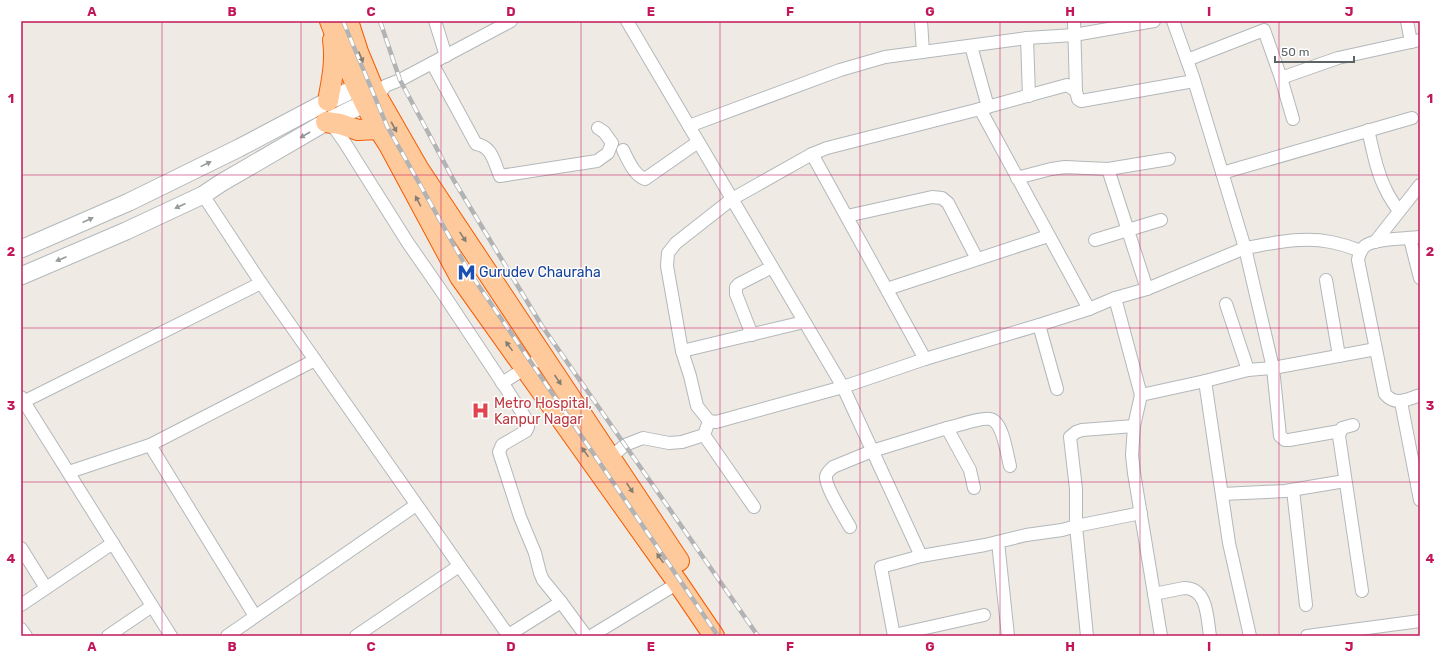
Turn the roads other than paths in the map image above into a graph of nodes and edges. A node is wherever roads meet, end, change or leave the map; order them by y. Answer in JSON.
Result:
{"nodes":[{"id":1,"x":330,"y":21,"type":"edge"},
{"id":2,"x":348,"y":21,"type":"edge"},
{"id":3,"x":435,"y":21,"type":"edge"},
{"id":4,"x":511,"y":21,"type":"edge"},
{"id":5,"x":627,"y":21,"type":"edge"},
{"id":6,"x":921,"y":21,"type":"edge"},
{"id":7,"x":1074,"y":21,"type":"edge"},
{"id":8,"x":1154,"y":21,"type":"edge"},
{"id":9,"x":1173,"y":21,"type":"edge"},
{"id":10,"x":1407,"y":21,"type":"edge"},
{"id":11,"x":1131,"y":23,"type":"edge"},
{"id":12,"x":1262,"y":26,"type":"edge"},
{"id":13,"x":1074,"y":35,"type":"junction"},
{"id":14,"x":1027,"y":38,"type":"junction"},
{"id":15,"x":1416,"y":41,"type":"edge"},
{"id":16,"x":971,"y":46,"type":"junction"},
{"id":17,"x":923,"y":52,"type":"junction"},
{"id":18,"x":446,"y":56,"type":"junction"},
{"id":19,"x":1187,"y":60,"type":"junction"},
{"id":20,"x":432,"y":63,"type":"junction"},
{"id":21,"x":1281,"y":78,"type":"junction"},
{"id":22,"x":1194,"y":81,"type":"junction"},
{"id":23,"x":371,"y":91,"type":"junction"},
{"id":24,"x":1076,"y":91,"type":"junction"},
{"id":25,"x":1029,"y":96,"type":"junction"},
{"id":26,"x":328,"y":101,"type":"junction"},
{"id":27,"x":984,"y":108,"type":"junction"},
{"id":28,"x":1412,"y":118,"type":"dead end"},
{"id":29,"x":1293,"y":119,"type":"dead end"},
{"id":30,"x":326,"y":122,"type":"junction"},
{"id":31,"x":689,"y":126,"type":"junction"},
{"id":32,"x":598,"y":128,"type":"dead end"},
{"id":33,"x":378,"y":130,"type":"junction"},
{"id":34,"x":1368,"y":130,"type":"junction"},
{"id":35,"x":698,"y":142,"type":"junction"},
{"id":36,"x":623,"y":150,"type":"dead end"},
{"id":37,"x":812,"y":154,"type":"junction"},
{"id":38,"x":1169,"y":159,"type":"dead end"},
{"id":39,"x":1108,"y":170,"type":"junction"},
{"id":40,"x":1222,"y":173,"type":"junction"},
{"id":41,"x":1017,"y":178,"type":"junction"},
{"id":42,"x":1420,"y":185,"type":"edge"},
{"id":43,"x":203,"y":195,"type":"junction"},
{"id":44,"x":732,"y":199,"type":"junction"},
{"id":45,"x":1399,"y":211,"type":"junction"},
{"id":46,"x":847,"y":216,"type":"junction"},
{"id":47,"x":1161,"y":220,"type":"dead end"},
{"id":48,"x":1128,"y":229,"type":"junction"},
{"id":49,"x":1048,"y":236,"type":"junction"},
{"id":50,"x":1415,"y":238,"type":"edge"},
{"id":51,"x":1095,"y":240,"type":"dead end"},
{"id":52,"x":1375,"y":242,"type":"junction"},
{"id":53,"x":1245,"y":248,"type":"junction"},
{"id":54,"x":21,"y":249,"type":"edge"},
{"id":55,"x":1361,"y":251,"type":"junction"},
{"id":56,"x":977,"y":259,"type":"junction"},
{"id":57,"x":772,"y":267,"type":"junction"},
{"id":58,"x":21,"y":276,"type":"edge"},
{"id":59,"x":1420,"y":278,"type":"edge"},
{"id":60,"x":1326,"y":280,"type":"dead end"},
{"id":61,"x":261,"y":283,"type":"junction"},
{"id":62,"x":887,"y":289,"type":"junction"},
{"id":63,"x":1148,"y":289,"type":"junction"},
{"id":64,"x":1115,"y":298,"type":"junction"},
{"id":65,"x":1226,"y":304,"type":"dead end"},
{"id":66,"x":1089,"y":309,"type":"junction"},
{"id":67,"x":804,"y":322,"type":"junction"},
{"id":68,"x":1039,"y":325,"type":"junction"},
{"id":69,"x":752,"y":335,"type":"junction"},
{"id":70,"x":1376,"y":349,"type":"junction"},
{"id":71,"x":682,"y":351,"type":"junction"},
{"id":72,"x":1339,"y":356,"type":"junction"},
{"id":73,"x":542,"y":357,"type":"junction"},
{"id":74,"x":925,"y":359,"type":"junction"},
{"id":75,"x":315,"y":360,"type":"junction"},
{"id":76,"x":525,"y":368,"type":"junction"},
{"id":77,"x":1273,"y":368,"type":"junction"},
{"id":78,"x":1248,"y":370,"type":"junction"},
{"id":79,"x":1205,"y":381,"type":"junction"},
{"id":80,"x":502,"y":383,"type":"junction"},
{"id":81,"x":843,"y":388,"type":"junction"},
{"id":82,"x":1057,"y":389,"type":"dead end"},
{"id":83,"x":1140,"y":395,"type":"junction"},
{"id":84,"x":1420,"y":396,"type":"edge"},
{"id":85,"x":22,"y":400,"type":"edge"},
{"id":86,"x":1401,"y":402,"type":"junction"},
{"id":87,"x":709,"y":421,"type":"junction"},
{"id":88,"x":1353,"y":425,"type":"dead end"},
{"id":89,"x":1134,"y":426,"type":"junction"},
{"id":90,"x":947,"y":428,"type":"junction"},
{"id":91,"x":1340,"y":431,"type":"junction"},
{"id":92,"x":704,"y":435,"type":"junction"},
{"id":93,"x":150,"y":445,"type":"junction"},
{"id":94,"x":872,"y":451,"type":"junction"},
{"id":95,"x":610,"y":458,"type":"junction"},
{"id":96,"x":1010,"y":466,"type":"dead end"},
{"id":97,"x":69,"y":472,"type":"junction"},
{"id":98,"x":1345,"y":481,"type":"junction"},
{"id":99,"x":974,"y":488,"type":"dead end"},
{"id":100,"x":1293,"y":490,"type":"junction"},
{"id":101,"x":1222,"y":494,"type":"junction"},
{"id":102,"x":1420,"y":500,"type":"edge"},
{"id":103,"x":416,"y":505,"type":"junction"},
{"id":104,"x":754,"y":507,"type":"dead end"},
{"id":105,"x":1141,"y":513,"type":"junction"},
{"id":106,"x":1076,"y":526,"type":"junction"},
{"id":107,"x":850,"y":527,"type":"dead end"},
{"id":108,"x":998,"y":542,"type":"junction"},
{"id":109,"x":113,"y":543,"type":"junction"},
{"id":110,"x":21,"y":548,"type":"edge"},
{"id":111,"x":920,"y":556,"type":"junction"},
{"id":112,"x":460,"y":566,"type":"junction"},
{"id":113,"x":678,"y":583,"type":"junction"},
{"id":114,"x":46,"y":588,"type":"junction"},
{"id":115,"x":1362,"y":591,"type":"dead end"},
{"id":116,"x":1154,"y":594,"type":"junction"},
{"id":117,"x":561,"y":602,"type":"junction"},
{"id":118,"x":21,"y":605,"type":"edge"},
{"id":119,"x":1306,"y":605,"type":"dead end"},
{"id":120,"x":152,"y":606,"type":"junction"},
{"id":121,"x":984,"y":614,"type":"dead end"},
{"id":122,"x":255,"y":616,"type":"junction"},
{"id":123,"x":1420,"y":621,"type":"edge"},
{"id":124,"x":21,"y":628,"type":"edge"},
{"id":125,"x":26,"y":636,"type":"edge"},
{"id":126,"x":108,"y":636,"type":"edge"},
{"id":127,"x":171,"y":636,"type":"edge"},
{"id":128,"x":227,"y":636,"type":"edge"},
{"id":129,"x":356,"y":636,"type":"edge"},
{"id":130,"x":507,"y":636,"type":"edge"},
{"id":131,"x":586,"y":636,"type":"edge"},
{"id":132,"x":591,"y":636,"type":"edge"},
{"id":133,"x":714,"y":636,"type":"edge"},
{"id":134,"x":728,"y":636,"type":"edge"},
{"id":135,"x":894,"y":636,"type":"edge"},
{"id":136,"x":1008,"y":636,"type":"edge"},
{"id":137,"x":1087,"y":636,"type":"edge"},
{"id":138,"x":1161,"y":636,"type":"edge"},
{"id":139,"x":1210,"y":636,"type":"edge"},
{"id":140,"x":1250,"y":636,"type":"edge"},
{"id":141,"x":1307,"y":636,"type":"edge"}],
"edges":[{"from":1,"to":23,"type":"highway"},
{"from":1,"to":26,"type":"highway"},
{"from":2,"to":23,"type":"highway","one_way":true},
{"from":3,"to":18,"type":"street"},
{"from":4,"to":18,"type":"street"},
{"from":5,"to":31,"type":"street"},
{"from":6,"to":17,"type":"street"},
{"from":7,"to":13,"type":"street"},
{"from":8,"to":11,"type":"street"},
{"from":9,"to":19,"type":"street"},
{"from":10,"to":15,"type":"street"},
{"from":11,"to":13,"type":"street"},
{"from":12,"to":19,"type":"street"},
{"from":12,"to":21,"type":"street"},
{"from":13,"to":14,"type":"street"},
{"from":13,"to":24,"type":"street"},
{"from":14,"to":16,"type":"street"},
{"from":14,"to":25,"type":"street"},
{"from":15,"to":21,"type":"street"},
{"from":16,"to":17,"type":"street"},
{"from":16,"to":27,"type":"street"},
{"from":17,"to":31,"type":"street"},
{"from":18,"to":20,"type":"street"},
{"from":19,"to":22,"type":"street"},
{"from":20,"to":23,"type":"street"},
{"from":20,"to":32,"type":"street"},
{"from":21,"to":29,"type":"street"},
{"from":22,"to":24,"type":"street"},
{"from":22,"to":40,"type":"street"},
{"from":23,"to":26,"type":"main road"},
{"from":23,"to":30,"type":"main road"},
{"from":23,"to":33,"type":"highway"},
{"from":23,"to":73,"type":"highway","one_way":true},
{"from":24,"to":25,"type":"street"},
{"from":25,"to":27,"type":"street"},
{"from":54,"to":26,"type":"main road","one_way":true},
{"from":27,"to":37,"type":"street"},
{"from":27,"to":41,"type":"street"},
{"from":28,"to":34,"type":"street"},
{"from":30,"to":33,"type":"highway"},
{"from":30,"to":43,"type":"main road","one_way":true},
{"from":30,"to":80,"type":"street"},
{"from":31,"to":35,"type":"street"},
{"from":76,"to":33,"type":"highway","one_way":true},
{"from":34,"to":40,"type":"street"},
{"from":34,"to":45,"type":"street"},
{"from":35,"to":36,"type":"street"},
{"from":35,"to":44,"type":"street"},
{"from":37,"to":44,"type":"street"},
{"from":37,"to":46,"type":"street"},
{"from":38,"to":39,"type":"street"},
{"from":39,"to":41,"type":"street"},
{"from":39,"to":48,"type":"street"},
{"from":40,"to":53,"type":"street"},
{"from":41,"to":49,"type":"street"},
{"from":42,"to":45,"type":"street"},
{"from":43,"to":58,"type":"main road","one_way":true},
{"from":43,"to":61,"type":"street"},
{"from":44,"to":57,"type":"street"},
{"from":44,"to":71,"type":"street"},
{"from":45,"to":52,"type":"street"},
{"from":46,"to":56,"type":"street"},
{"from":46,"to":62,"type":"street"},
{"from":47,"to":48,"type":"street"},
{"from":48,"to":51,"type":"street"},
{"from":48,"to":63,"type":"street"},
{"from":49,"to":56,"type":"street"},
{"from":49,"to":66,"type":"street"},
{"from":50,"to":52,"type":"street"},
{"from":50,"to":59,"type":"street"},
{"from":52,"to":55,"type":"street"},
{"from":53,"to":55,"type":"street"},
{"from":53,"to":63,"type":"street"},
{"from":53,"to":77,"type":"street"},
{"from":55,"to":70,"type":"street"},
{"from":56,"to":62,"type":"street"},
{"from":57,"to":67,"type":"street"},
{"from":57,"to":69,"type":"street"},
{"from":60,"to":72,"type":"street"},
{"from":61,"to":75,"type":"street"},
{"from":61,"to":85,"type":"street"},
{"from":62,"to":74,"type":"street"},
{"from":63,"to":64,"type":"street"},
{"from":64,"to":66,"type":"street"},
{"from":64,"to":83,"type":"street"},
{"from":65,"to":78,"type":"street"},
{"from":66,"to":68,"type":"street"},
{"from":67,"to":69,"type":"street"},
{"from":67,"to":81,"type":"street"},
{"from":68,"to":74,"type":"street"},
{"from":68,"to":82,"type":"street"},
{"from":69,"to":71,"type":"street"},
{"from":70,"to":72,"type":"street"},
{"from":70,"to":86,"type":"street"},
{"from":71,"to":87,"type":"street"},
{"from":72,"to":77,"type":"street"},
{"from":73,"to":76,"type":"street"},
{"from":73,"to":95,"type":"highway","one_way":true},
{"from":74,"to":81,"type":"street"},
{"from":75,"to":93,"type":"street"},
{"from":75,"to":103,"type":"street"},
{"from":76,"to":80,"type":"street"},
{"from":113,"to":76,"type":"highway","one_way":true},
{"from":77,"to":78,"type":"street"},
{"from":77,"to":91,"type":"street"},
{"from":78,"to":79,"type":"street"},
{"from":79,"to":83,"type":"street"},
{"from":79,"to":101,"type":"street"},
{"from":80,"to":117,"type":"street"},
{"from":81,"to":87,"type":"street"},
{"from":81,"to":94,"type":"street"},
{"from":83,"to":89,"type":"street"},
{"from":84,"to":86,"type":"street"},
{"from":85,"to":97,"type":"street"},
{"from":86,"to":102,"type":"street"},
{"from":87,"to":92,"type":"street"},
{"from":88,"to":91,"type":"street"},
{"from":89,"to":105,"type":"street"},
{"from":89,"to":106,"type":"street"},
{"from":90,"to":94,"type":"street"},
{"from":90,"to":96,"type":"street"},
{"from":90,"to":99,"type":"street"},
{"from":91,"to":98,"type":"street"},
{"from":92,"to":95,"type":"street"},
{"from":92,"to":104,"type":"street"},
{"from":93,"to":97,"type":"street"},
{"from":93,"to":122,"type":"street"},
{"from":94,"to":107,"type":"street"},
{"from":94,"to":111,"type":"street"},
{"from":95,"to":134,"type":"highway","one_way":true},
{"from":97,"to":109,"type":"street"},
{"from":98,"to":100,"type":"street"},
{"from":98,"to":115,"type":"street"},
{"from":100,"to":101,"type":"street"},
{"from":100,"to":119,"type":"street"},
{"from":101,"to":140,"type":"street"},
{"from":103,"to":112,"type":"street"},
{"from":103,"to":122,"type":"street"},
{"from":105,"to":106,"type":"street"},
{"from":105,"to":116,"type":"street"},
{"from":106,"to":108,"type":"street"},
{"from":106,"to":137,"type":"street"},
{"from":108,"to":111,"type":"street"},
{"from":108,"to":136,"type":"street"},
{"from":109,"to":114,"type":"street"},
{"from":109,"to":120,"type":"street"},
{"from":110,"to":114,"type":"street"},
{"from":111,"to":135,"type":"street"},
{"from":112,"to":129,"type":"street"},
{"from":112,"to":130,"type":"street"},
{"from":113,"to":132,"type":"street"},
{"from":113,"to":133,"type":"highway"},
{"from":114,"to":118,"type":"street"},
{"from":116,"to":138,"type":"street"},
{"from":116,"to":139,"type":"street"},
{"from":117,"to":130,"type":"street"},
{"from":117,"to":131,"type":"street"},
{"from":120,"to":126,"type":"street"},
{"from":120,"to":127,"type":"street"},
{"from":121,"to":135,"type":"street"},
{"from":122,"to":128,"type":"street"},
{"from":123,"to":141,"type":"street"},
{"from":124,"to":125,"type":"street"}]}
